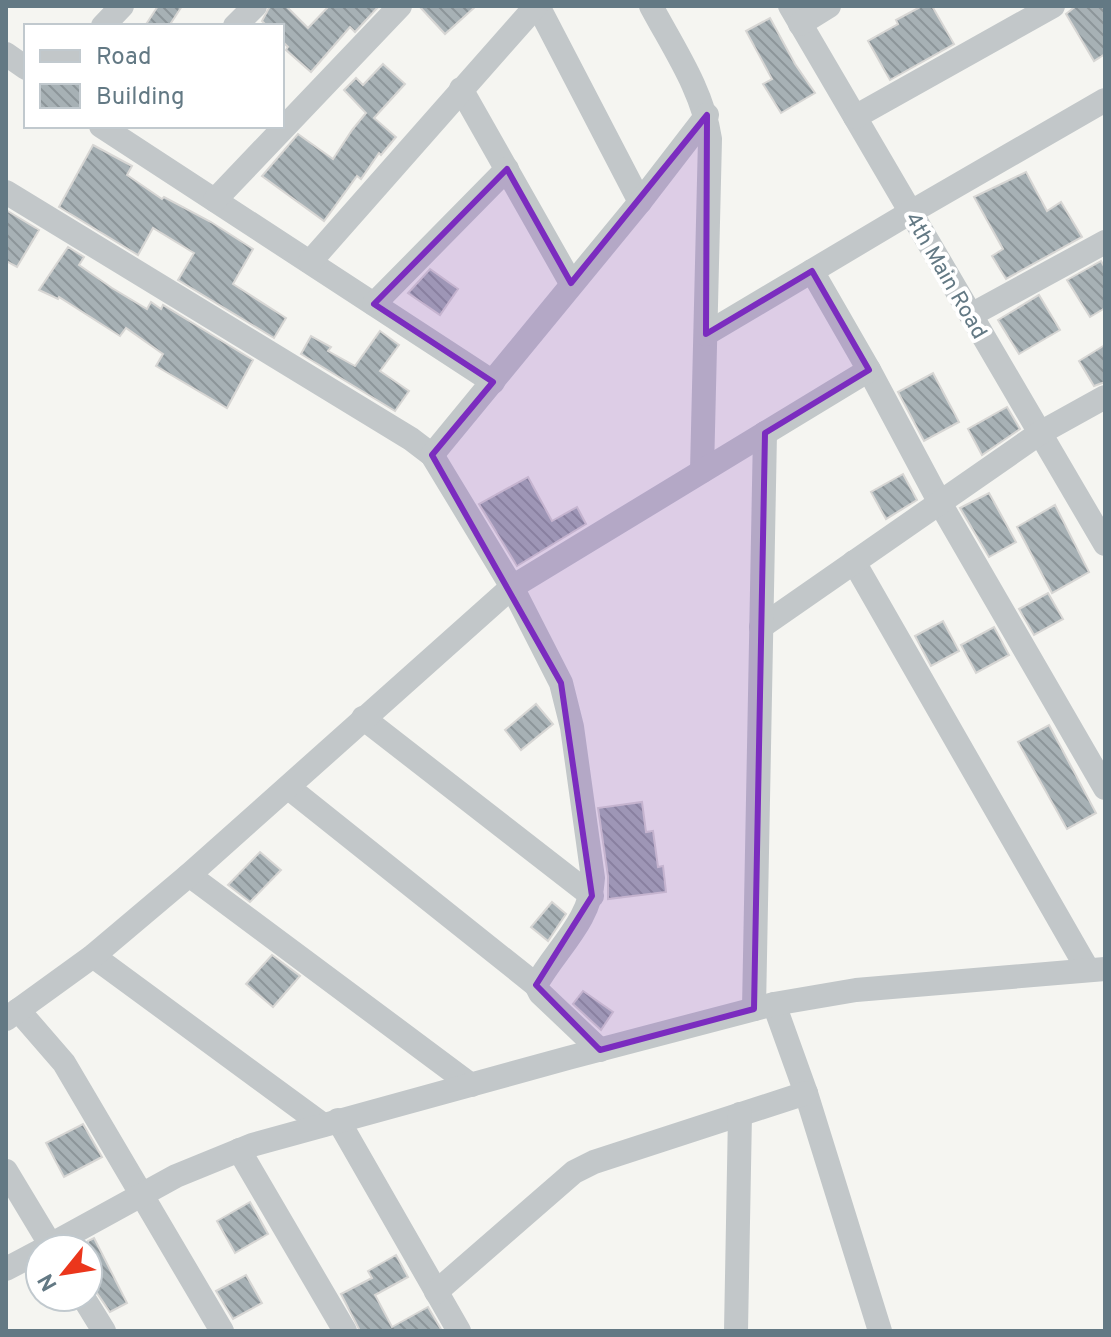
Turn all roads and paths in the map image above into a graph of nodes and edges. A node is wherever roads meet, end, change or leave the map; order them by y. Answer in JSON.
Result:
{"nodes":[{"id":1,"x":122,"y":6,"type":"edge"},
{"id":2,"x":255,"y":6,"type":"edge"},
{"id":3,"x":400,"y":6,"type":"edge"},
{"id":4,"x":537,"y":6,"type":"edge"},
{"id":5,"x":651,"y":6,"type":"edge"},
{"id":6,"x":829,"y":6,"type":"edge"},
{"id":7,"x":1053,"y":6,"type":"edge"},
{"id":8,"x":795,"y":15,"type":"edge"},
{"id":9,"x":105,"y":24,"type":"edge"},
{"id":10,"x":237,"y":24,"type":"edge"},
{"id":11,"x":6,"y":54,"type":"edge"},
{"id":12,"x":24,"y":67,"type":"edge"},
{"id":13,"x":461,"y":89,"type":"junction"},
{"id":14,"x":1105,"y":100,"type":"edge"},
{"id":15,"x":707,"y":115,"type":"junction"},
{"id":16,"x":855,"y":117,"type":"junction"},
{"id":17,"x":104,"y":128,"type":"edge"},
{"id":18,"x":284,"y":128,"type":"edge"},
{"id":19,"x":284,"y":128,"type":"edge"},
{"id":20,"x":507,"y":169,"type":"junction"},
{"id":21,"x":6,"y":192,"type":"edge"},
{"id":22,"x":215,"y":200,"type":"junction"},
{"id":23,"x":640,"y":202,"type":"junction"},
{"id":24,"x":911,"y":212,"type":"junction"},
{"id":25,"x":1105,"y":242,"type":"edge"},
{"id":26,"x":310,"y":262,"type":"junction"},
{"id":27,"x":812,"y":271,"type":"junction"},
{"id":28,"x":571,"y":283,"type":"junction"},
{"id":29,"x":374,"y":304,"type":"junction"},
{"id":30,"x":971,"y":315,"type":"junction"},
{"id":31,"x":706,"y":334,"type":"junction"},
{"id":32,"x":869,"y":370,"type":"junction"},
{"id":33,"x":493,"y":382,"type":"junction"},
{"id":34,"x":1105,"y":397,"type":"edge"},
{"id":35,"x":765,"y":433,"type":"junction"},
{"id":36,"x":1040,"y":433,"type":"junction"},
{"id":37,"x":432,"y":455,"type":"junction"},
{"id":38,"x":702,"y":471,"type":"junction"},
{"id":39,"x":940,"y":503,"type":"junction"},
{"id":40,"x":1105,"y":544,"type":"edge"},
{"id":41,"x":854,"y":562,"type":"junction"},
{"id":42,"x":512,"y":587,"type":"junction"},
{"id":43,"x":761,"y":627,"type":"junction"},
{"id":44,"x":363,"y":718,"type":"junction"},
{"id":45,"x":289,"y":788,"type":"junction"},
{"id":46,"x":1105,"y":788,"type":"edge"},
{"id":47,"x":189,"y":875,"type":"junction"},
{"id":48,"x":592,"y":896,"type":"junction"},
{"id":49,"x":93,"y":956,"type":"junction"},
{"id":50,"x":1097,"y":969,"type":"edge"},
{"id":51,"x":536,"y":985,"type":"junction"},
{"id":52,"x":764,"y":1007,"type":"junction"},
{"id":53,"x":12,"y":1015,"type":"edge"},
{"id":54,"x":600,"y":1050,"type":"junction"},
{"id":55,"x":471,"y":1085,"type":"junction"},
{"id":56,"x":806,"y":1093,"type":"junction"},
{"id":57,"x":740,"y":1114,"type":"junction"},
{"id":58,"x":330,"y":1122,"type":"junction"},
{"id":59,"x":239,"y":1150,"type":"junction"},
{"id":60,"x":6,"y":1171,"type":"edge"},
{"id":61,"x":141,"y":1195,"type":"junction"},
{"id":62,"x":39,"y":1233,"type":"edge"},
{"id":63,"x":74,"y":1233,"type":"edge"},
{"id":64,"x":24,"y":1260,"type":"edge"},
{"id":65,"x":6,"y":1269,"type":"edge"},
{"id":66,"x":436,"y":1292,"type":"junction"},
{"id":67,"x":93,"y":1313,"type":"edge"},
{"id":68,"x":104,"y":1331,"type":"edge"},
{"id":69,"x":222,"y":1331,"type":"edge"},
{"id":70,"x":345,"y":1331,"type":"edge"},
{"id":71,"x":459,"y":1331,"type":"edge"},
{"id":72,"x":736,"y":1331,"type":"edge"},
{"id":73,"x":880,"y":1331,"type":"edge"}],
"edges":[{"from":1,"to":9,"type":"street"},
{"from":2,"to":10,"type":"street"},
{"from":3,"to":19,"type":"street"},
{"from":4,"to":13,"type":"street"},
{"from":4,"to":23,"type":"street"},
{"from":5,"to":15,"type":"street"},
{"from":6,"to":8,"type":"street"},
{"from":7,"to":16,"type":"street"},
{"from":8,"to":16,"type":"street","name":"4th Main Road"},
{"from":11,"to":12,"type":"street"},
{"from":13,"to":20,"type":"street"},
{"from":13,"to":26,"type":"street"},
{"from":14,"to":24,"type":"street"},
{"from":15,"to":23,"type":"street"},
{"from":15,"to":31,"type":"street"},
{"from":16,"to":24,"type":"street","name":"4th Main Road"},
{"from":17,"to":22,"type":"street"},
{"from":18,"to":22,"type":"street"},
{"from":20,"to":28,"type":"street"},
{"from":20,"to":29,"type":"street"},
{"from":21,"to":37,"type":"street"},
{"from":22,"to":26,"type":"street"},
{"from":23,"to":28,"type":"street"},
{"from":24,"to":27,"type":"street"},
{"from":24,"to":30,"type":"street","name":"4th Main Road"},
{"from":25,"to":30,"type":"street"},
{"from":26,"to":29,"type":"street"},
{"from":27,"to":31,"type":"street"},
{"from":27,"to":32,"type":"street"},
{"from":28,"to":33,"type":"street"},
{"from":29,"to":33,"type":"street"},
{"from":30,"to":36,"type":"street","name":"4th Main Road"},
{"from":31,"to":38,"type":"street"},
{"from":32,"to":35,"type":"street"},
{"from":32,"to":39,"type":"street"},
{"from":33,"to":37,"type":"street"},
{"from":34,"to":36,"type":"street"},
{"from":35,"to":38,"type":"street"},
{"from":35,"to":43,"type":"street"},
{"from":36,"to":39,"type":"street"},
{"from":36,"to":40,"type":"street","name":"4th Main Road"},
{"from":37,"to":42,"type":"street"},
{"from":38,"to":42,"type":"street"},
{"from":39,"to":41,"type":"street"},
{"from":39,"to":46,"type":"street"},
{"from":41,"to":43,"type":"street"},
{"from":41,"to":50,"type":"street"},
{"from":42,"to":44,"type":"street"},
{"from":42,"to":48,"type":"street"},
{"from":43,"to":52,"type":"street"},
{"from":44,"to":45,"type":"street"},
{"from":44,"to":48,"type":"street"},
{"from":45,"to":47,"type":"street"},
{"from":45,"to":51,"type":"street"},
{"from":47,"to":49,"type":"street"},
{"from":47,"to":55,"type":"street"},
{"from":48,"to":51,"type":"street"},
{"from":49,"to":53,"type":"street"},
{"from":49,"to":58,"type":"street"},
{"from":50,"to":52,"type":"street"},
{"from":51,"to":54,"type":"street"},
{"from":52,"to":54,"type":"street"},
{"from":52,"to":56,"type":"street"},
{"from":53,"to":61,"type":"street"},
{"from":54,"to":55,"type":"street"},
{"from":55,"to":58,"type":"street"},
{"from":56,"to":57,"type":"street"},
{"from":56,"to":73,"type":"street"},
{"from":57,"to":66,"type":"street"},
{"from":57,"to":72,"type":"street"},
{"from":58,"to":59,"type":"street"},
{"from":58,"to":66,"type":"street"},
{"from":59,"to":61,"type":"street"},
{"from":59,"to":70,"type":"street"},
{"from":60,"to":62,"type":"street"},
{"from":61,"to":63,"type":"street"},
{"from":61,"to":69,"type":"street"},
{"from":64,"to":65,"type":"street"},
{"from":66,"to":71,"type":"street"},
{"from":67,"to":68,"type":"street"}]}
